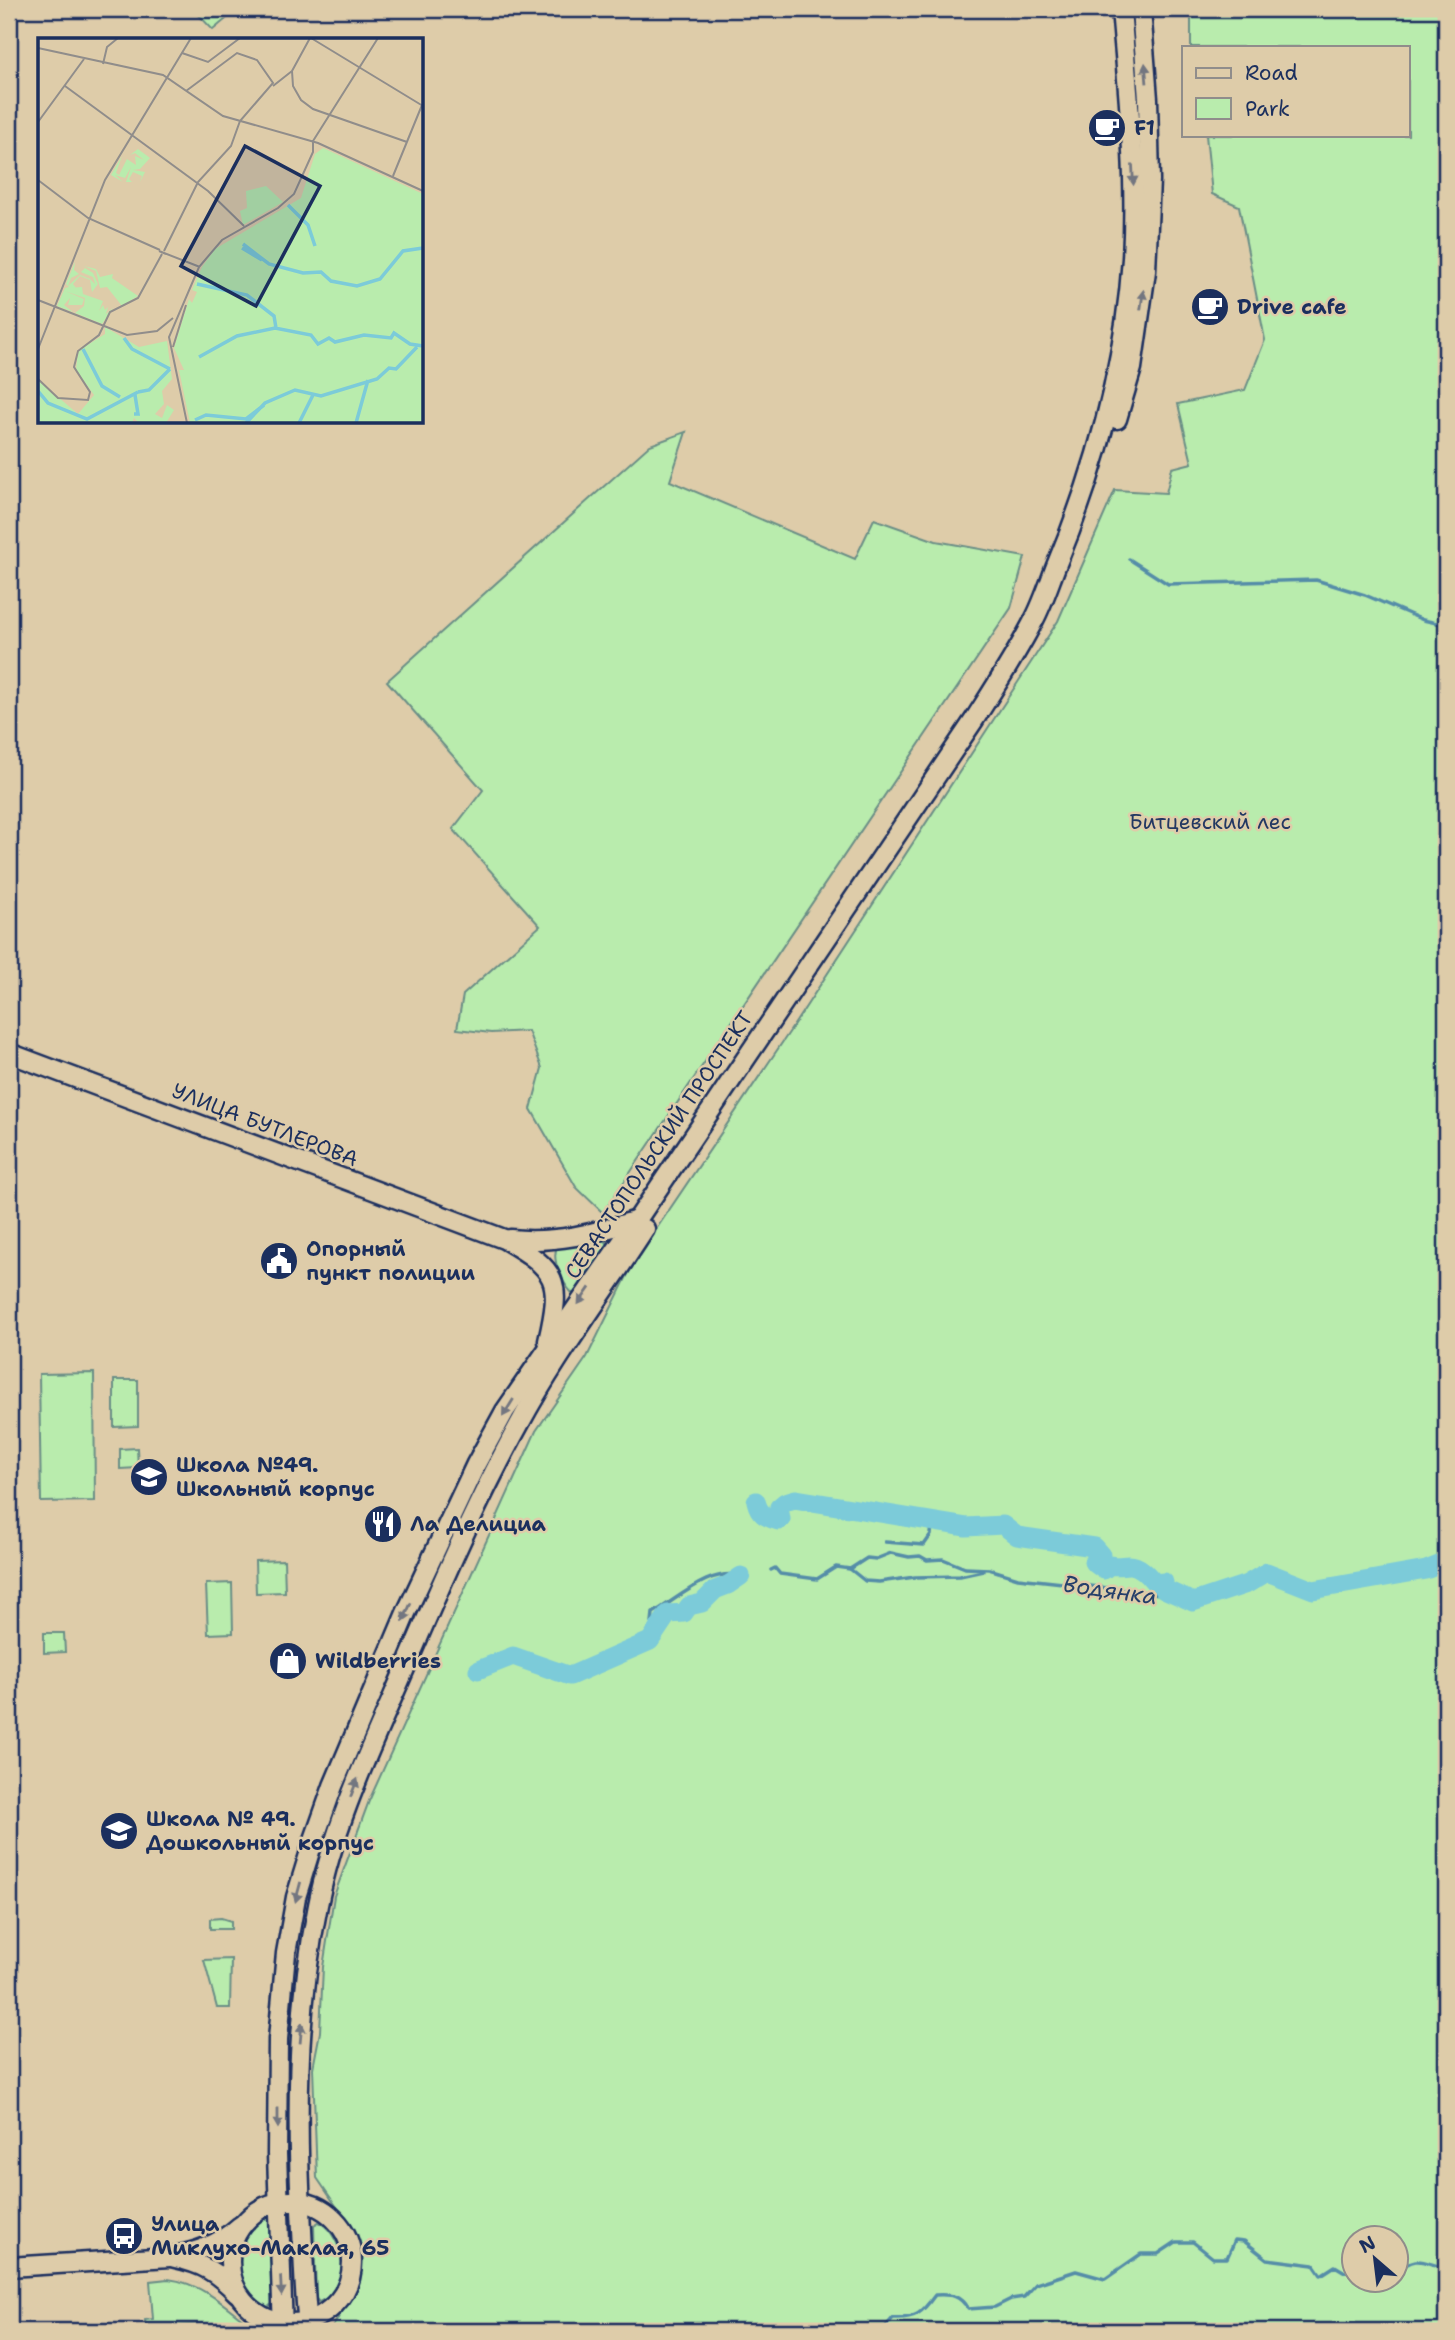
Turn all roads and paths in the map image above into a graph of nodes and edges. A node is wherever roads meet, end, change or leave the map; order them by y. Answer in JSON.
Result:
{"nodes":[{"id":1,"x":1121,"y":9,"type":"edge"},
{"id":2,"x":1140,"y":9,"type":"edge"},
{"id":3,"x":9,"y":1053,"type":"edge"},
{"id":4,"x":637,"y":1220,"type":"junction"},
{"id":5,"x":505,"y":1239,"type":"junction"},
{"id":6,"x":545,"y":1351,"type":"junction"},
{"id":7,"x":300,"y":2199,"type":"junction"},
{"id":8,"x":277,"y":2201,"type":"junction"},
{"id":9,"x":243,"y":2224,"type":"junction"},
{"id":10,"x":170,"y":2257,"type":"junction"},
{"id":11,"x":9,"y":2267,"type":"edge"},
{"id":12,"x":245,"y":2301,"type":"junction"},
{"id":13,"x":308,"y":2326,"type":"edge"},
{"id":14,"x":283,"y":2327,"type":"edge"}],
"edges":[{"from":1,"to":4,"type":"main road","name":"СЕВАСТОПОЛЬСКИЙ ПРОСПЕКТ","one_way":true},
{"from":7,"to":2,"type":"main road","name":"СЕВАСТОПОЛЬСКИЙ ПРОСПЕКТ","one_way":true},
{"from":3,"to":5,"type":"main road","name":"УЛИЦА БУТЛЕРОВА"},
{"from":4,"to":5,"type":"main road","name":"УЛИЦА БУТЛЕРОВА"},
{"from":4,"to":6,"type":"main road","name":"СЕВАСТОПОЛЬСКИЙ ПРОСПЕКТ","one_way":true},
{"from":5,"to":6,"type":"main road","name":"УЛИЦА БУТЛЕРОВА"},
{"from":6,"to":8,"type":"main road","name":"СЕВАСТОПОЛЬСКИЙ ПРОСПЕКТ","one_way":true},
{"from":7,"to":8,"type":"main road"},
{"from":7,"to":13,"type":"main road","name":"СЕВАСТОПОЛЬСКИЙ ПРОСПЕКТ"},
{"from":7,"to":13,"type":"main road"},
{"from":8,"to":9,"type":"main road"},
{"from":8,"to":14,"type":"main road","name":"СЕВАСТОПОЛЬСКИЙ ПРОСПЕКТ","one_way":true},
{"from":9,"to":10,"type":"main road"},
{"from":9,"to":12,"type":"main road"},
{"from":10,"to":11,"type":"main road"},
{"from":10,"to":12,"type":"main road"},
{"from":12,"to":14,"type":"main road"},
{"from":13,"to":14,"type":"main road"}]}
